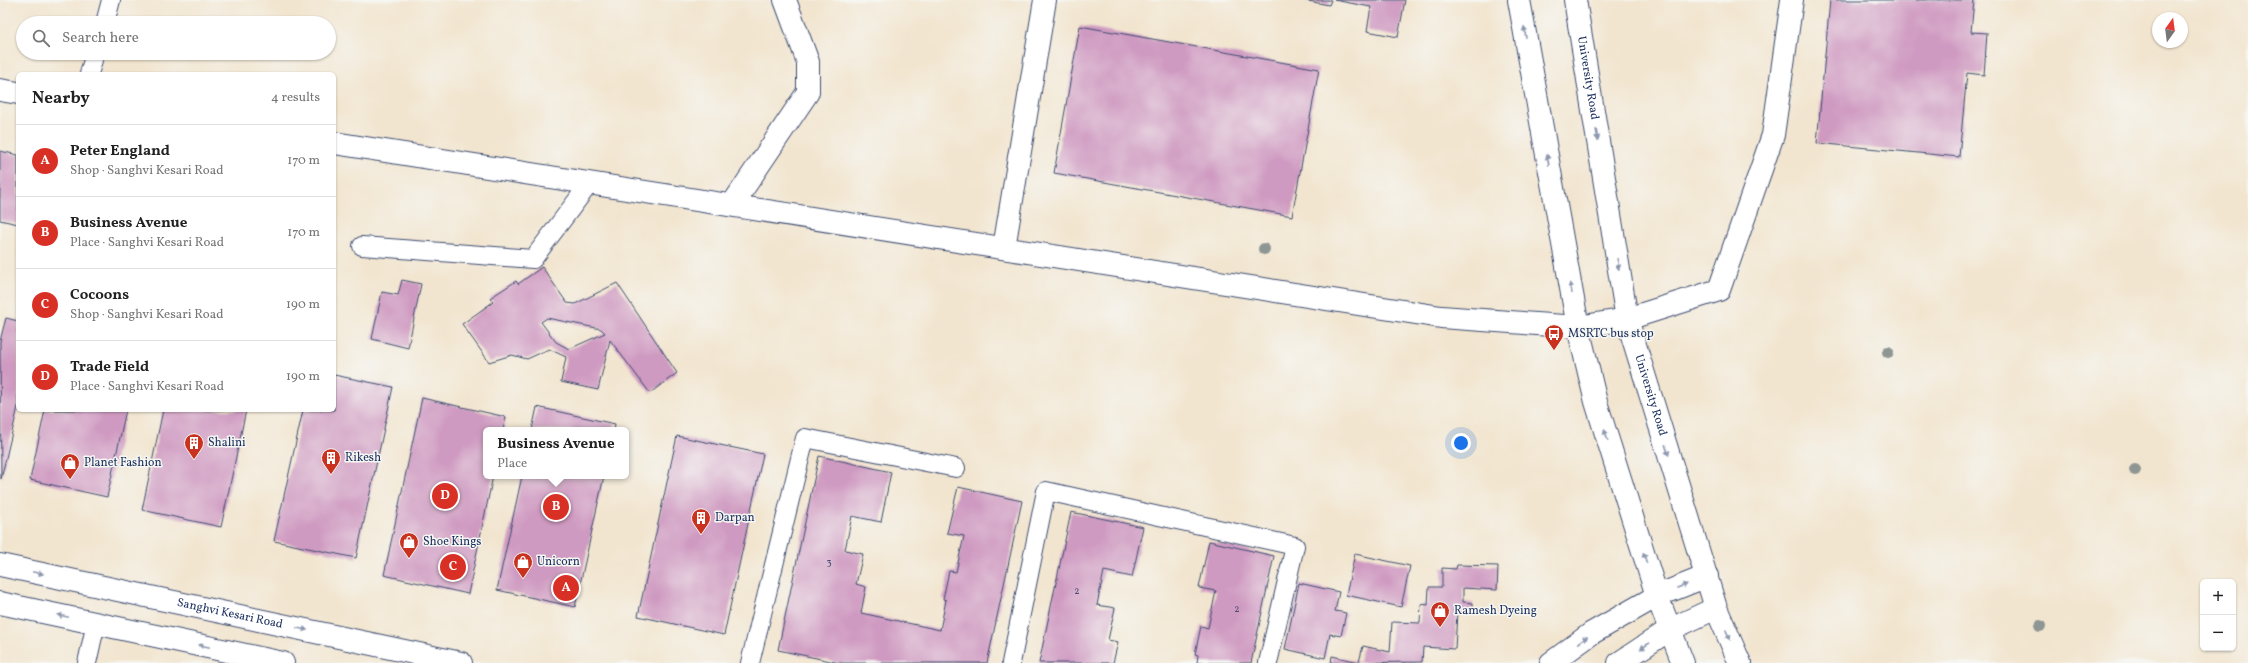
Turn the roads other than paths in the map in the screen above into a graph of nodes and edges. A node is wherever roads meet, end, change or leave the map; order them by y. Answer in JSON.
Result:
{"nodes":[{"id":1,"x":112,"y":0,"type":"edge"},
{"id":2,"x":785,"y":0,"type":"edge"},
{"id":3,"x":1045,"y":0,"type":"edge"},
{"id":4,"x":1519,"y":0,"type":"edge"},
{"id":5,"x":1575,"y":0,"type":"edge"},
{"id":6,"x":1792,"y":0,"type":"edge"},
{"id":7,"x":106,"y":16,"type":"edge"},
{"id":8,"x":94,"y":60,"type":"edge"},
{"id":9,"x":90,"y":72,"type":"edge"},
{"id":10,"x":0,"y":90,"type":"edge"},
{"id":11,"x":16,"y":93,"type":"edge"},
{"id":12,"x":336,"y":143,"type":"edge"},
{"id":13,"x":590,"y":183,"type":"junction"},
{"id":14,"x":732,"y":206,"type":"junction"},
{"id":15,"x":362,"y":246,"type":"dead end"},
{"id":16,"x":1004,"y":248,"type":"junction"},
{"id":17,"x":1627,"y":319,"type":"junction"},
{"id":18,"x":1578,"y":327,"type":"junction"},
{"id":19,"x":956,"y":468,"type":"dead end"},
{"id":20,"x":0,"y":565,"type":"edge"},
{"id":21,"x":1707,"y":576,"type":"junction"},
{"id":22,"x":1657,"y":596,"type":"junction"},
{"id":23,"x":0,"y":602,"type":"edge"},
{"id":24,"x":1716,"y":608,"type":"junction"},
{"id":25,"x":96,"y":623,"type":"junction"},
{"id":26,"x":1670,"y":630,"type":"junction"},
{"id":27,"x":232,"y":658,"type":"edge"},
{"id":28,"x":87,"y":663,"type":"edge"},
{"id":29,"x":283,"y":663,"type":"edge"},
{"id":30,"x":461,"y":663,"type":"edge"},
{"id":31,"x":750,"y":663,"type":"edge"},
{"id":32,"x":1011,"y":663,"type":"edge"},
{"id":33,"x":1268,"y":663,"type":"edge"},
{"id":34,"x":1551,"y":663,"type":"edge"},
{"id":35,"x":1619,"y":663,"type":"edge"},
{"id":36,"x":1683,"y":663,"type":"edge"},
{"id":37,"x":1740,"y":663,"type":"edge"}],
"edges":[{"from":1,"to":7,"type":"lane"},
{"from":2,"to":14,"type":"main road"},
{"from":3,"to":16,"type":"main road"},
{"from":18,"to":4,"type":"main road","one_way":true},
{"from":5,"to":17,"type":"main road","name":"University Road","one_way":true},
{"from":6,"to":17,"type":"main road"},
{"from":8,"to":9,"type":"lane"},
{"from":10,"to":11,"type":"main road"},
{"from":12,"to":13,"type":"main road"},
{"from":13,"to":14,"type":"main road"},
{"from":13,"to":15,"type":"lane"},
{"from":14,"to":16,"type":"main road"},
{"from":16,"to":18,"type":"main road"},
{"from":17,"to":18,"type":"main road"},
{"from":17,"to":21,"type":"main road","name":"University Road","one_way":true},
{"from":22,"to":18,"type":"main road","one_way":true},
{"from":19,"to":31,"type":"lane"},
{"from":20,"to":30,"type":"main road","name":"Sanghvi Kesari Road","one_way":true},
{"from":22,"to":21,"type":"main road","one_way":true},
{"from":21,"to":24,"type":"main road","name":"University Road"},
{"from":22,"to":26,"type":"main road"},
{"from":34,"to":22,"type":"main road","one_way":true},
{"from":25,"to":23,"type":"main road","one_way":true},
{"from":24,"to":26,"type":"main road"},
{"from":24,"to":37,"type":"main road","name":"University Road","one_way":true},
{"from":27,"to":25,"type":"main road","one_way":true},
{"from":25,"to":28,"type":"lane"},
{"from":26,"to":35,"type":"main road","one_way":true},
{"from":26,"to":36,"type":"main road"},
{"from":27,"to":29,"type":"main road"},
{"from":32,"to":33,"type":"lane"}]}
